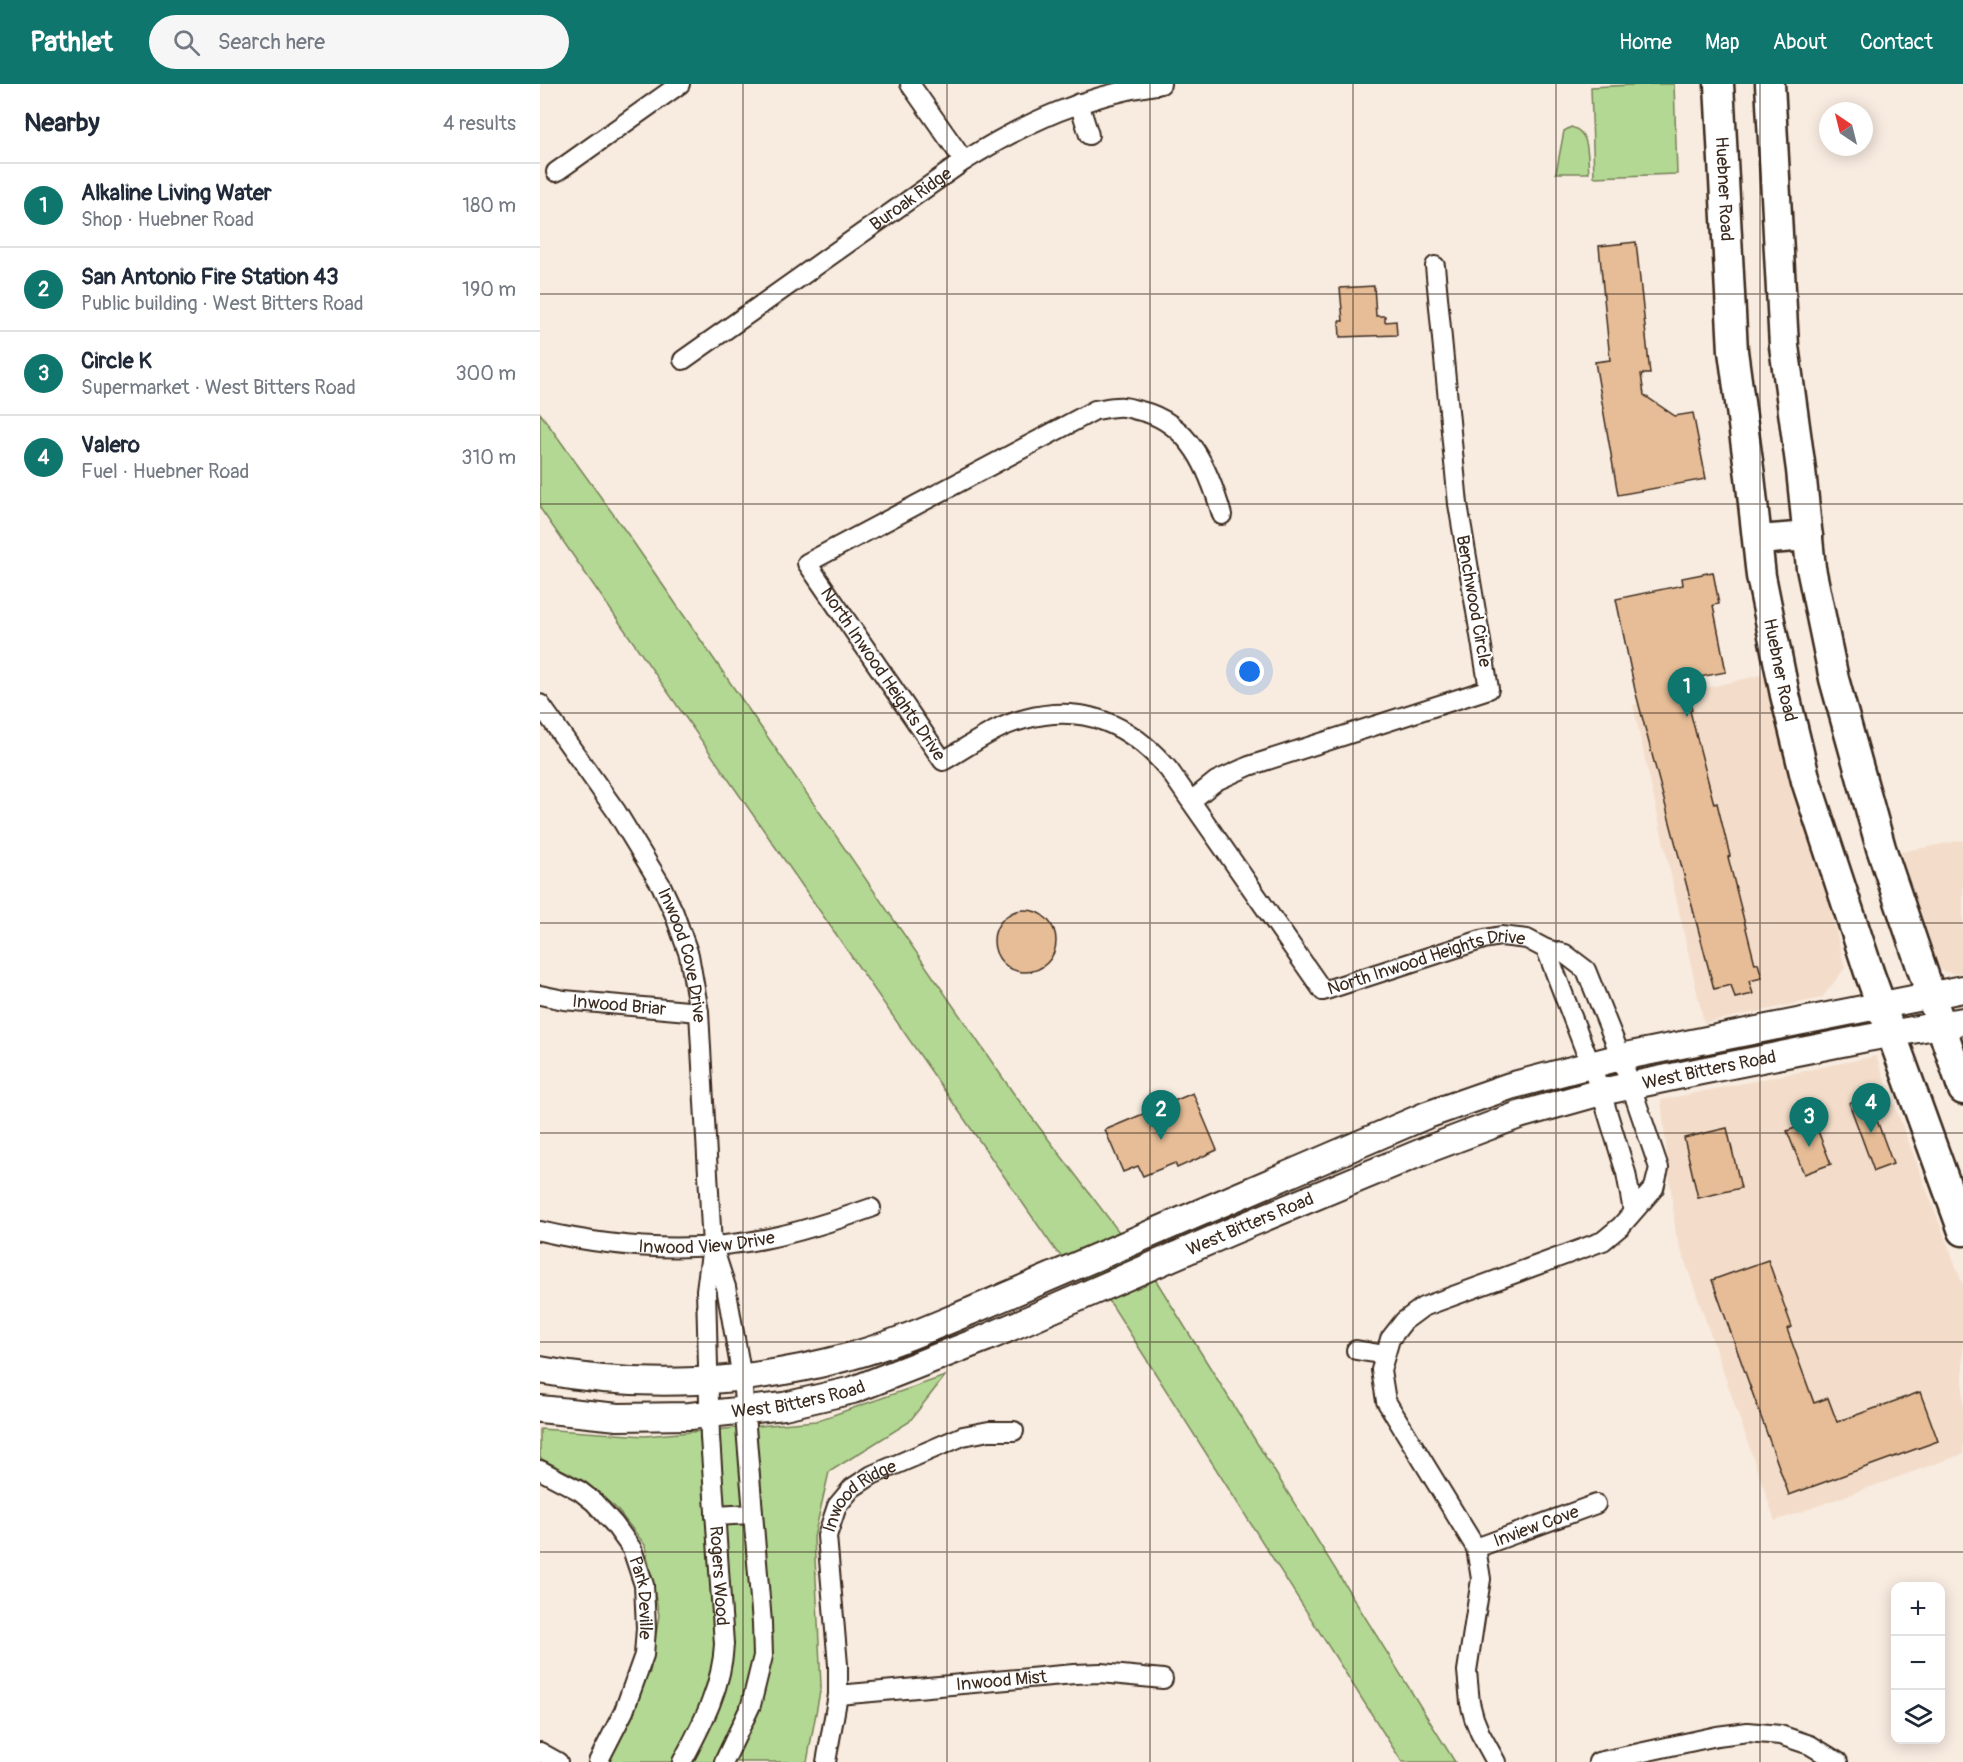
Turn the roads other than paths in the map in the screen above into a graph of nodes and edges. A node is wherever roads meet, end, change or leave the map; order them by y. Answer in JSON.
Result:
{"nodes":[{"id":1,"x":680,"y":84,"type":"edge"},
{"id":2,"x":910,"y":84,"type":"edge"},
{"id":3,"x":1161,"y":84,"type":"edge"},
{"id":4,"x":1719,"y":84,"type":"edge"},
{"id":5,"x":1770,"y":84,"type":"edge"},
{"id":6,"x":1079,"y":103,"type":"junction"},
{"id":7,"x":1089,"y":135,"type":"dead end"},
{"id":8,"x":964,"y":161,"type":"junction"},
{"id":9,"x":556,"y":172,"type":"dead end"},
{"id":10,"x":1435,"y":266,"type":"dead end"},
{"id":11,"x":683,"y":360,"type":"dead end"},
{"id":12,"x":1222,"y":514,"type":"dead end"},
{"id":13,"x":1808,"y":536,"type":"junction"},
{"id":14,"x":1758,"y":540,"type":"junction"},
{"id":15,"x":540,"y":704,"type":"edge"},
{"id":16,"x":1191,"y":801,"type":"junction"},
{"id":17,"x":1546,"y":949,"type":"junction"},
{"id":18,"x":1590,"y":980,"type":"junction"},
{"id":19,"x":1963,"y":988,"type":"edge"},
{"id":20,"x":1561,"y":990,"type":"junction"},
{"id":21,"x":540,"y":994,"type":"edge"},
{"id":22,"x":1930,"y":995,"type":"junction"},
{"id":23,"x":1881,"y":1004,"type":"junction"},
{"id":24,"x":699,"y":1012,"type":"junction"},
{"id":25,"x":1952,"y":1023,"type":"edge"},
{"id":26,"x":1892,"y":1034,"type":"junction"},
{"id":27,"x":1621,"y":1056,"type":"junction"},
{"id":28,"x":1589,"y":1065,"type":"junction"},
{"id":29,"x":1632,"y":1085,"type":"junction"},
{"id":30,"x":1963,"y":1090,"type":"edge"},
{"id":31,"x":1601,"y":1092,"type":"junction"},
{"id":32,"x":1656,"y":1157,"type":"junction"},
{"id":33,"x":1623,"y":1164,"type":"junction"},
{"id":34,"x":871,"y":1208,"type":"dead end"},
{"id":35,"x":1633,"y":1211,"type":"junction"},
{"id":36,"x":540,"y":1231,"type":"edge"},
{"id":37,"x":1963,"y":1231,"type":"edge"},
{"id":38,"x":712,"y":1246,"type":"junction"},
{"id":39,"x":729,"y":1303,"type":"junction"},
{"id":40,"x":706,"y":1306,"type":"junction"},
{"id":41,"x":1356,"y":1350,"type":"dead end"},
{"id":42,"x":1385,"y":1355,"type":"junction"},
{"id":43,"x":540,"y":1370,"type":"edge"},
{"id":44,"x":742,"y":1378,"type":"junction"},
{"id":45,"x":708,"y":1381,"type":"junction"},
{"id":46,"x":540,"y":1409,"type":"edge"},
{"id":47,"x":745,"y":1410,"type":"junction"},
{"id":48,"x":710,"y":1414,"type":"junction"},
{"id":49,"x":1014,"y":1431,"type":"dead end"},
{"id":50,"x":540,"y":1470,"type":"edge"},
{"id":51,"x":1596,"y":1504,"type":"dead end"},
{"id":52,"x":752,"y":1514,"type":"junction"},
{"id":53,"x":716,"y":1516,"type":"junction"},
{"id":54,"x":1476,"y":1548,"type":"junction"},
{"id":55,"x":1163,"y":1679,"type":"dead end"},
{"id":56,"x":838,"y":1695,"type":"junction"},
{"id":57,"x":540,"y":1752,"type":"edge"},
{"id":58,"x":558,"y":1762,"type":"edge"},
{"id":59,"x":598,"y":1762,"type":"edge"},
{"id":60,"x":682,"y":1762,"type":"edge"},
{"id":61,"x":724,"y":1762,"type":"edge"},
{"id":62,"x":826,"y":1762,"type":"edge"},
{"id":63,"x":1496,"y":1762,"type":"edge"},
{"id":64,"x":1598,"y":1762,"type":"edge"},
{"id":65,"x":1838,"y":1762,"type":"edge"}],
"edges":[{"from":1,"to":9,"type":"street"},
{"from":2,"to":8,"type":"street"},
{"from":3,"to":6,"type":"street","name":"Buroak Ridge"},
{"from":4,"to":14,"type":"main road","name":"Huebner Road"},
{"from":5,"to":13,"type":"main road"},
{"from":6,"to":7,"type":"street"},
{"from":6,"to":8,"type":"street","name":"Buroak Ridge"},
{"from":8,"to":11,"type":"street","name":"Buroak Ridge"},
{"from":10,"to":16,"type":"street","name":"Benchwood Circle"},
{"from":12,"to":16,"type":"street","name":"North Inwood Heights Drive"},
{"from":13,"to":14,"type":"main road"},
{"from":13,"to":22,"type":"main road"},
{"from":14,"to":23,"type":"main road","name":"Huebner Road"},
{"from":15,"to":24,"type":"street","name":"Inwood Cove Drive"},
{"from":16,"to":17,"type":"street","name":"North Inwood Heights Drive"},
{"from":17,"to":18,"type":"street","name":"North Inwood Heights Drive"},
{"from":17,"to":20,"type":"street","name":"North Inwood Heights Drive"},
{"from":18,"to":20,"type":"street"},
{"from":18,"to":27,"type":"street","name":"North Inwood Heights Drive"},
{"from":19,"to":22,"type":"main road","name":"West Bitters Road"},
{"from":20,"to":28,"type":"street","name":"North Inwood Heights Drive"},
{"from":21,"to":24,"type":"street","name":"Inwood Briar"},
{"from":22,"to":23,"type":"main road","name":"West Bitters Road"},
{"from":22,"to":25,"type":"main road"},
{"from":23,"to":26,"type":"main road","name":"Huebner Road"},
{"from":23,"to":27,"type":"main road","name":"West Bitters Road"},
{"from":24,"to":38,"type":"street","name":"Inwood Cove Drive"},
{"from":25,"to":26,"type":"main road","name":"West Bitters Road"},
{"from":25,"to":30,"type":"main road"},
{"from":26,"to":29,"type":"main road","name":"West Bitters Road"},
{"from":26,"to":37,"type":"main road","name":"Huebner Road"},
{"from":27,"to":28,"type":"main road","name":"West Bitters Road"},
{"from":27,"to":29,"type":"street","name":"North Inwood Heights Drive"},
{"from":28,"to":31,"type":"street","name":"North Inwood Heights Drive"},
{"from":28,"to":44,"type":"main road","name":"West Bitters Road"},
{"from":29,"to":31,"type":"main road","name":"West Bitters Road"},
{"from":29,"to":32,"type":"street","name":"North Inwood Heights Drive"},
{"from":31,"to":33,"type":"street","name":"North Inwood Heights Drive"},
{"from":31,"to":47,"type":"main road","name":"West Bitters Road"},
{"from":32,"to":33,"type":"street"},
{"from":32,"to":35,"type":"street"},
{"from":33,"to":35,"type":"street","name":"North Inwood Heights Drive"},
{"from":34,"to":38,"type":"street","name":"Inwood View Drive"},
{"from":35,"to":42,"type":"street"},
{"from":36,"to":38,"type":"street","name":"Inwood View Drive"},
{"from":38,"to":39,"type":"street","name":"Inwood Cove Drive"},
{"from":38,"to":40,"type":"street","name":"Inwood Cove Drive"},
{"from":39,"to":40,"type":"street"},
{"from":39,"to":44,"type":"street","name":"Inwood Cove Drive"},
{"from":40,"to":45,"type":"street","name":"Inwood Cove Drive"},
{"from":41,"to":42,"type":"street"},
{"from":42,"to":54,"type":"street"},
{"from":43,"to":45,"type":"main road","name":"West Bitters Road"},
{"from":44,"to":45,"type":"main road","name":"West Bitters Road"},
{"from":44,"to":47,"type":"street","name":"Inwood Cove Drive"},
{"from":45,"to":48,"type":"street","name":"Rogers Wood"},
{"from":46,"to":48,"type":"main road","name":"West Bitters Road"},
{"from":47,"to":48,"type":"main road","name":"West Bitters Road"},
{"from":47,"to":52,"type":"street","name":"Rogers Wood"},
{"from":48,"to":53,"type":"street","name":"Rogers Wood"},
{"from":49,"to":56,"type":"street","name":"Inwood Ridge"},
{"from":50,"to":59,"type":"street","name":"Park Deville"},
{"from":51,"to":54,"type":"street","name":"Inview Cove"},
{"from":52,"to":53,"type":"street"},
{"from":52,"to":61,"type":"street","name":"Rogers Wood"},
{"from":53,"to":60,"type":"street","name":"Rogers Wood"},
{"from":54,"to":63,"type":"street"},
{"from":55,"to":56,"type":"street","name":"Inwood Mist"},
{"from":56,"to":62,"type":"street","name":"Inwood Ridge"},
{"from":57,"to":58,"type":"street"},
{"from":64,"to":65,"type":"street"}]}
